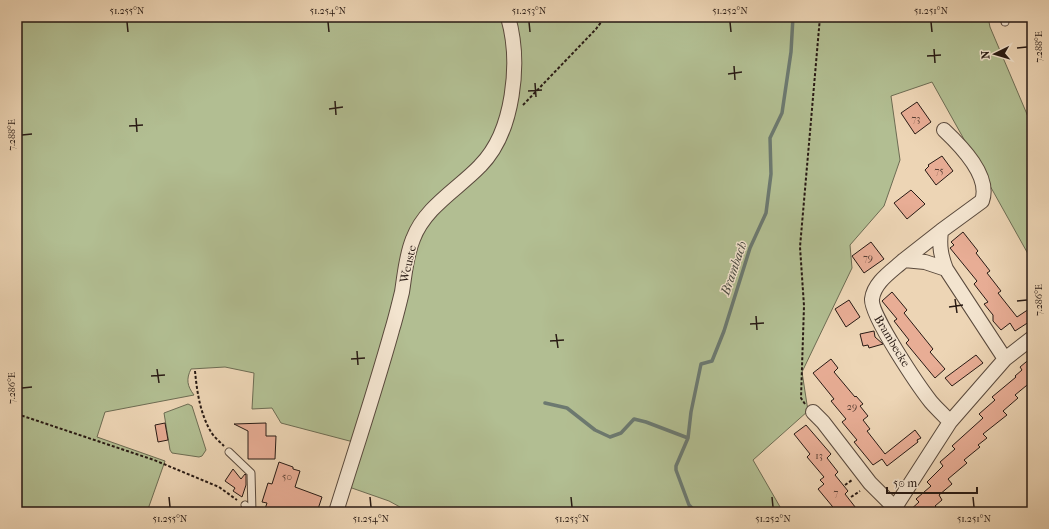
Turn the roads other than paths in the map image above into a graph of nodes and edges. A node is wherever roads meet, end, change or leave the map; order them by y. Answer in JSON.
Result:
{"nodes":[{"id":1,"x":508,"y":17,"type":"edge"},
{"id":2,"x":944,"y":130,"type":"dead end"},
{"id":3,"x":941,"y":231,"type":"junction"},
{"id":4,"x":904,"y":260,"type":"junction"},
{"id":5,"x":946,"y":269,"type":"junction"},
{"id":6,"x":1032,"y":338,"type":"edge"},
{"id":7,"x":1005,"y":359,"type":"junction"},
{"id":8,"x":813,"y":412,"type":"road end"},
{"id":9,"x":950,"y":422,"type":"junction"},
{"id":10,"x":229,"y":452,"type":"road end"},
{"id":11,"x":245,"y":505,"type":"road end"},
{"id":12,"x":893,"y":510,"type":"edge"},
{"id":13,"x":251,"y":512,"type":"edge"},
{"id":14,"x":336,"y":512,"type":"edge"}],
"edges":[{"from":1,"to":14,"type":"street","name":"Weuste"},
{"from":2,"to":3,"type":"street","name":"Brambecke"},
{"from":3,"to":4,"type":"street","name":"Brambecke"},
{"from":3,"to":5,"type":"street"},
{"from":4,"to":5,"type":"street"},
{"from":4,"to":9,"type":"street","name":"Brambecke"},
{"from":5,"to":7,"type":"street"},
{"from":6,"to":7,"type":"street"},
{"from":7,"to":9,"type":"street"},
{"from":8,"to":12,"type":"street"},
{"from":9,"to":12,"type":"street"},
{"from":10,"to":13,"type":"lane"},
{"from":11,"to":13,"type":"lane"}]}
